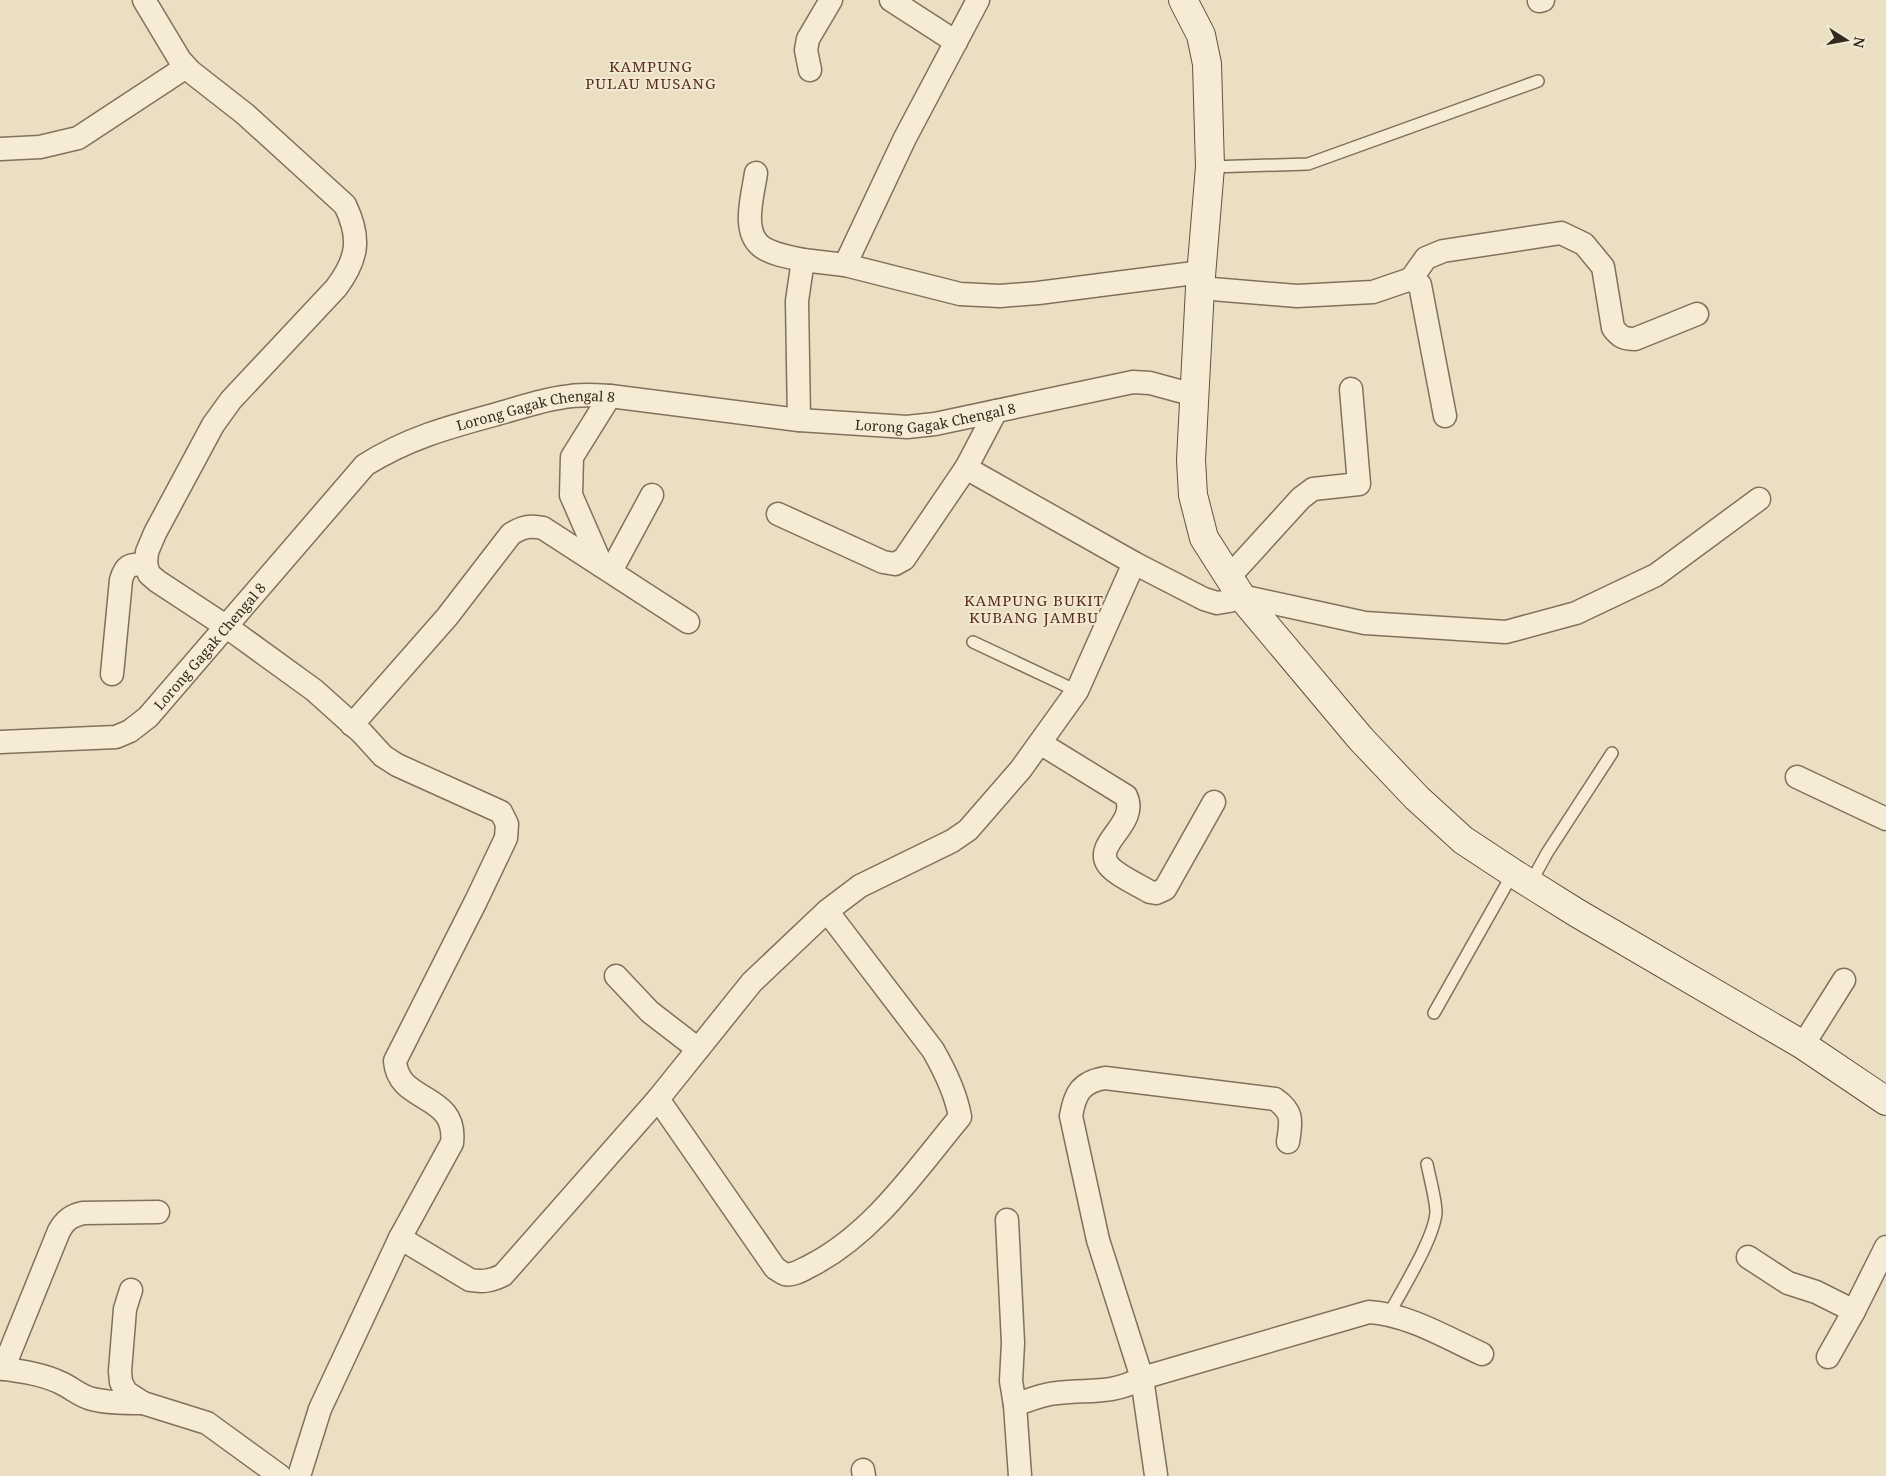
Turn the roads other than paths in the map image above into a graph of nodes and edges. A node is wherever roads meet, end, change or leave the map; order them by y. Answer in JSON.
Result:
{"nodes":[{"id":1,"x":144,"y":0,"type":"edge"},
{"id":2,"x":831,"y":0,"type":"edge"},
{"id":3,"x":891,"y":0,"type":"edge"},
{"id":4,"x":978,"y":0,"type":"edge"},
{"id":5,"x":1183,"y":0,"type":"edge"},
{"id":6,"x":956,"y":42,"type":"junction"},
{"id":7,"x":186,"y":67,"type":"junction"},
{"id":8,"x":810,"y":70,"type":"dead end"},
{"id":9,"x":1538,"y":80,"type":"dead end"},
{"id":10,"x":0,"y":149,"type":"edge"},
{"id":11,"x":1210,"y":167,"type":"junction"},
{"id":12,"x":756,"y":174,"type":"dead end"},
{"id":13,"x":803,"y":260,"type":"junction"},
{"id":14,"x":845,"y":264,"type":"junction"},
{"id":15,"x":1411,"y":279,"type":"junction"},
{"id":16,"x":1201,"y":280,"type":"junction"},
{"id":17,"x":1697,"y":314,"type":"dead end"},
{"id":18,"x":1351,"y":389,"type":"dead end"},
{"id":19,"x":1194,"y":395,"type":"junction"},
{"id":20,"x":610,"y":396,"type":"junction"},
{"id":21,"x":996,"y":412,"type":"junction"},
{"id":22,"x":1445,"y":416,"type":"dead end"},
{"id":23,"x":798,"y":420,"type":"junction"},
{"id":24,"x":966,"y":468,"type":"junction"},
{"id":25,"x":652,"y":496,"type":"dead end"},
{"id":26,"x":1759,"y":499,"type":"dead end"},
{"id":27,"x":778,"y":514,"type":"dead end"},
{"id":28,"x":1134,"y":563,"type":"junction"},
{"id":29,"x":146,"y":564,"type":"junction"},
{"id":30,"x":606,"y":568,"type":"junction"},
{"id":31,"x":1235,"y":586,"type":"junction"},
{"id":32,"x":218,"y":621,"type":"junction"},
{"id":33,"x":688,"y":622,"type":"dead end"},
{"id":34,"x":973,"y":642,"type":"dead end"},
{"id":35,"x":112,"y":674,"type":"dead end"},
{"id":36,"x":1077,"y":691,"type":"junction"},
{"id":37,"x":352,"y":725,"type":"junction"},
{"id":38,"x":0,"y":742,"type":"edge"},
{"id":39,"x":1040,"y":743,"type":"junction"},
{"id":40,"x":1612,"y":753,"type":"dead end"},
{"id":41,"x":1797,"y":777,"type":"dead end"},
{"id":42,"x":1214,"y":802,"type":"dead end"},
{"id":43,"x":1886,"y":819,"type":"edge"},
{"id":44,"x":1522,"y":879,"type":"junction"},
{"id":45,"x":827,"y":911,"type":"junction"},
{"id":46,"x":616,"y":976,"type":"dead end"},
{"id":47,"x":1844,"y":980,"type":"dead end"},
{"id":48,"x":1434,"y":1013,"type":"dead end"},
{"id":49,"x":1803,"y":1045,"type":"junction"},
{"id":50,"x":698,"y":1049,"type":"junction"},
{"id":51,"x":658,"y":1099,"type":"junction"},
{"id":52,"x":1886,"y":1101,"type":"edge"},
{"id":53,"x":1288,"y":1142,"type":"dead end"},
{"id":54,"x":1427,"y":1164,"type":"dead end"},
{"id":55,"x":158,"y":1212,"type":"dead end"},
{"id":56,"x":1007,"y":1220,"type":"dead end"},
{"id":57,"x":400,"y":1238,"type":"junction"},
{"id":58,"x":1886,"y":1247,"type":"edge"},
{"id":59,"x":1748,"y":1257,"type":"dead end"},
{"id":60,"x":131,"y":1290,"type":"dead end"},
{"id":61,"x":1854,"y":1311,"type":"junction"},
{"id":62,"x":1389,"y":1314,"type":"junction"},
{"id":63,"x":1482,"y":1354,"type":"dead end"},
{"id":64,"x":1828,"y":1357,"type":"dead end"},
{"id":65,"x":1,"y":1368,"type":"edge"},
{"id":66,"x":1142,"y":1378,"type":"junction"},
{"id":67,"x":142,"y":1403,"type":"junction"},
{"id":68,"x":1015,"y":1404,"type":"junction"},
{"id":69,"x":1156,"y":1475,"type":"edge"},
{"id":70,"x":280,"y":1476,"type":"edge"},
{"id":71,"x":299,"y":1476,"type":"edge"},
{"id":72,"x":1020,"y":1476,"type":"edge"}],
"edges":[{"from":1,"to":7,"type":"street"},
{"from":2,"to":8,"type":"street"},
{"from":3,"to":6,"type":"street"},
{"from":4,"to":6,"type":"street"},
{"from":5,"to":11,"type":"street"},
{"from":6,"to":14,"type":"street"},
{"from":7,"to":10,"type":"street"},
{"from":7,"to":29,"type":"street"},
{"from":9,"to":11,"type":"lane"},
{"from":11,"to":16,"type":"street"},
{"from":12,"to":13,"type":"street"},
{"from":13,"to":14,"type":"street"},
{"from":13,"to":23,"type":"street"},
{"from":14,"to":16,"type":"street"},
{"from":15,"to":16,"type":"street"},
{"from":15,"to":17,"type":"street"},
{"from":15,"to":22,"type":"street"},
{"from":16,"to":19,"type":"street"},
{"from":18,"to":31,"type":"street"},
{"from":19,"to":21,"type":"street","name":"Lorong Gagak Chengal 8"},
{"from":19,"to":31,"type":"street"},
{"from":20,"to":23,"type":"street","name":"Lorong Gagak Chengal 8"},
{"from":20,"to":30,"type":"street"},
{"from":20,"to":32,"type":"street","name":"Lorong Gagak Chengal 8"},
{"from":21,"to":23,"type":"street","name":"Lorong Gagak Chengal 8"},
{"from":21,"to":24,"type":"street"},
{"from":24,"to":27,"type":"street"},
{"from":24,"to":28,"type":"street"},
{"from":25,"to":30,"type":"street"},
{"from":26,"to":31,"type":"street"},
{"from":28,"to":31,"type":"street"},
{"from":28,"to":36,"type":"street"},
{"from":29,"to":32,"type":"street"},
{"from":29,"to":35,"type":"street"},
{"from":30,"to":33,"type":"street"},
{"from":30,"to":37,"type":"street"},
{"from":31,"to":44,"type":"street"},
{"from":32,"to":37,"type":"street"},
{"from":32,"to":38,"type":"street","name":"Lorong Gagak Chengal 8"},
{"from":34,"to":36,"type":"lane"},
{"from":36,"to":39,"type":"street"},
{"from":37,"to":57,"type":"street"},
{"from":39,"to":42,"type":"street"},
{"from":39,"to":45,"type":"street"},
{"from":40,"to":44,"type":"lane"},
{"from":41,"to":43,"type":"street"},
{"from":44,"to":48,"type":"lane"},
{"from":44,"to":49,"type":"street"},
{"from":45,"to":50,"type":"street"},
{"from":45,"to":51,"type":"street"},
{"from":46,"to":50,"type":"street"},
{"from":47,"to":49,"type":"street"},
{"from":49,"to":52,"type":"street"},
{"from":50,"to":51,"type":"street"},
{"from":51,"to":57,"type":"street"},
{"from":53,"to":66,"type":"street"},
{"from":54,"to":62,"type":"lane"},
{"from":55,"to":65,"type":"street"},
{"from":56,"to":68,"type":"street"},
{"from":57,"to":71,"type":"street"},
{"from":58,"to":61,"type":"street"},
{"from":59,"to":61,"type":"street"},
{"from":60,"to":67,"type":"street"},
{"from":61,"to":64,"type":"street"},
{"from":62,"to":63,"type":"street"},
{"from":62,"to":66,"type":"street"},
{"from":65,"to":67,"type":"street"},
{"from":66,"to":68,"type":"street"},
{"from":66,"to":69,"type":"street"},
{"from":67,"to":70,"type":"street"},
{"from":68,"to":72,"type":"street"}]}
